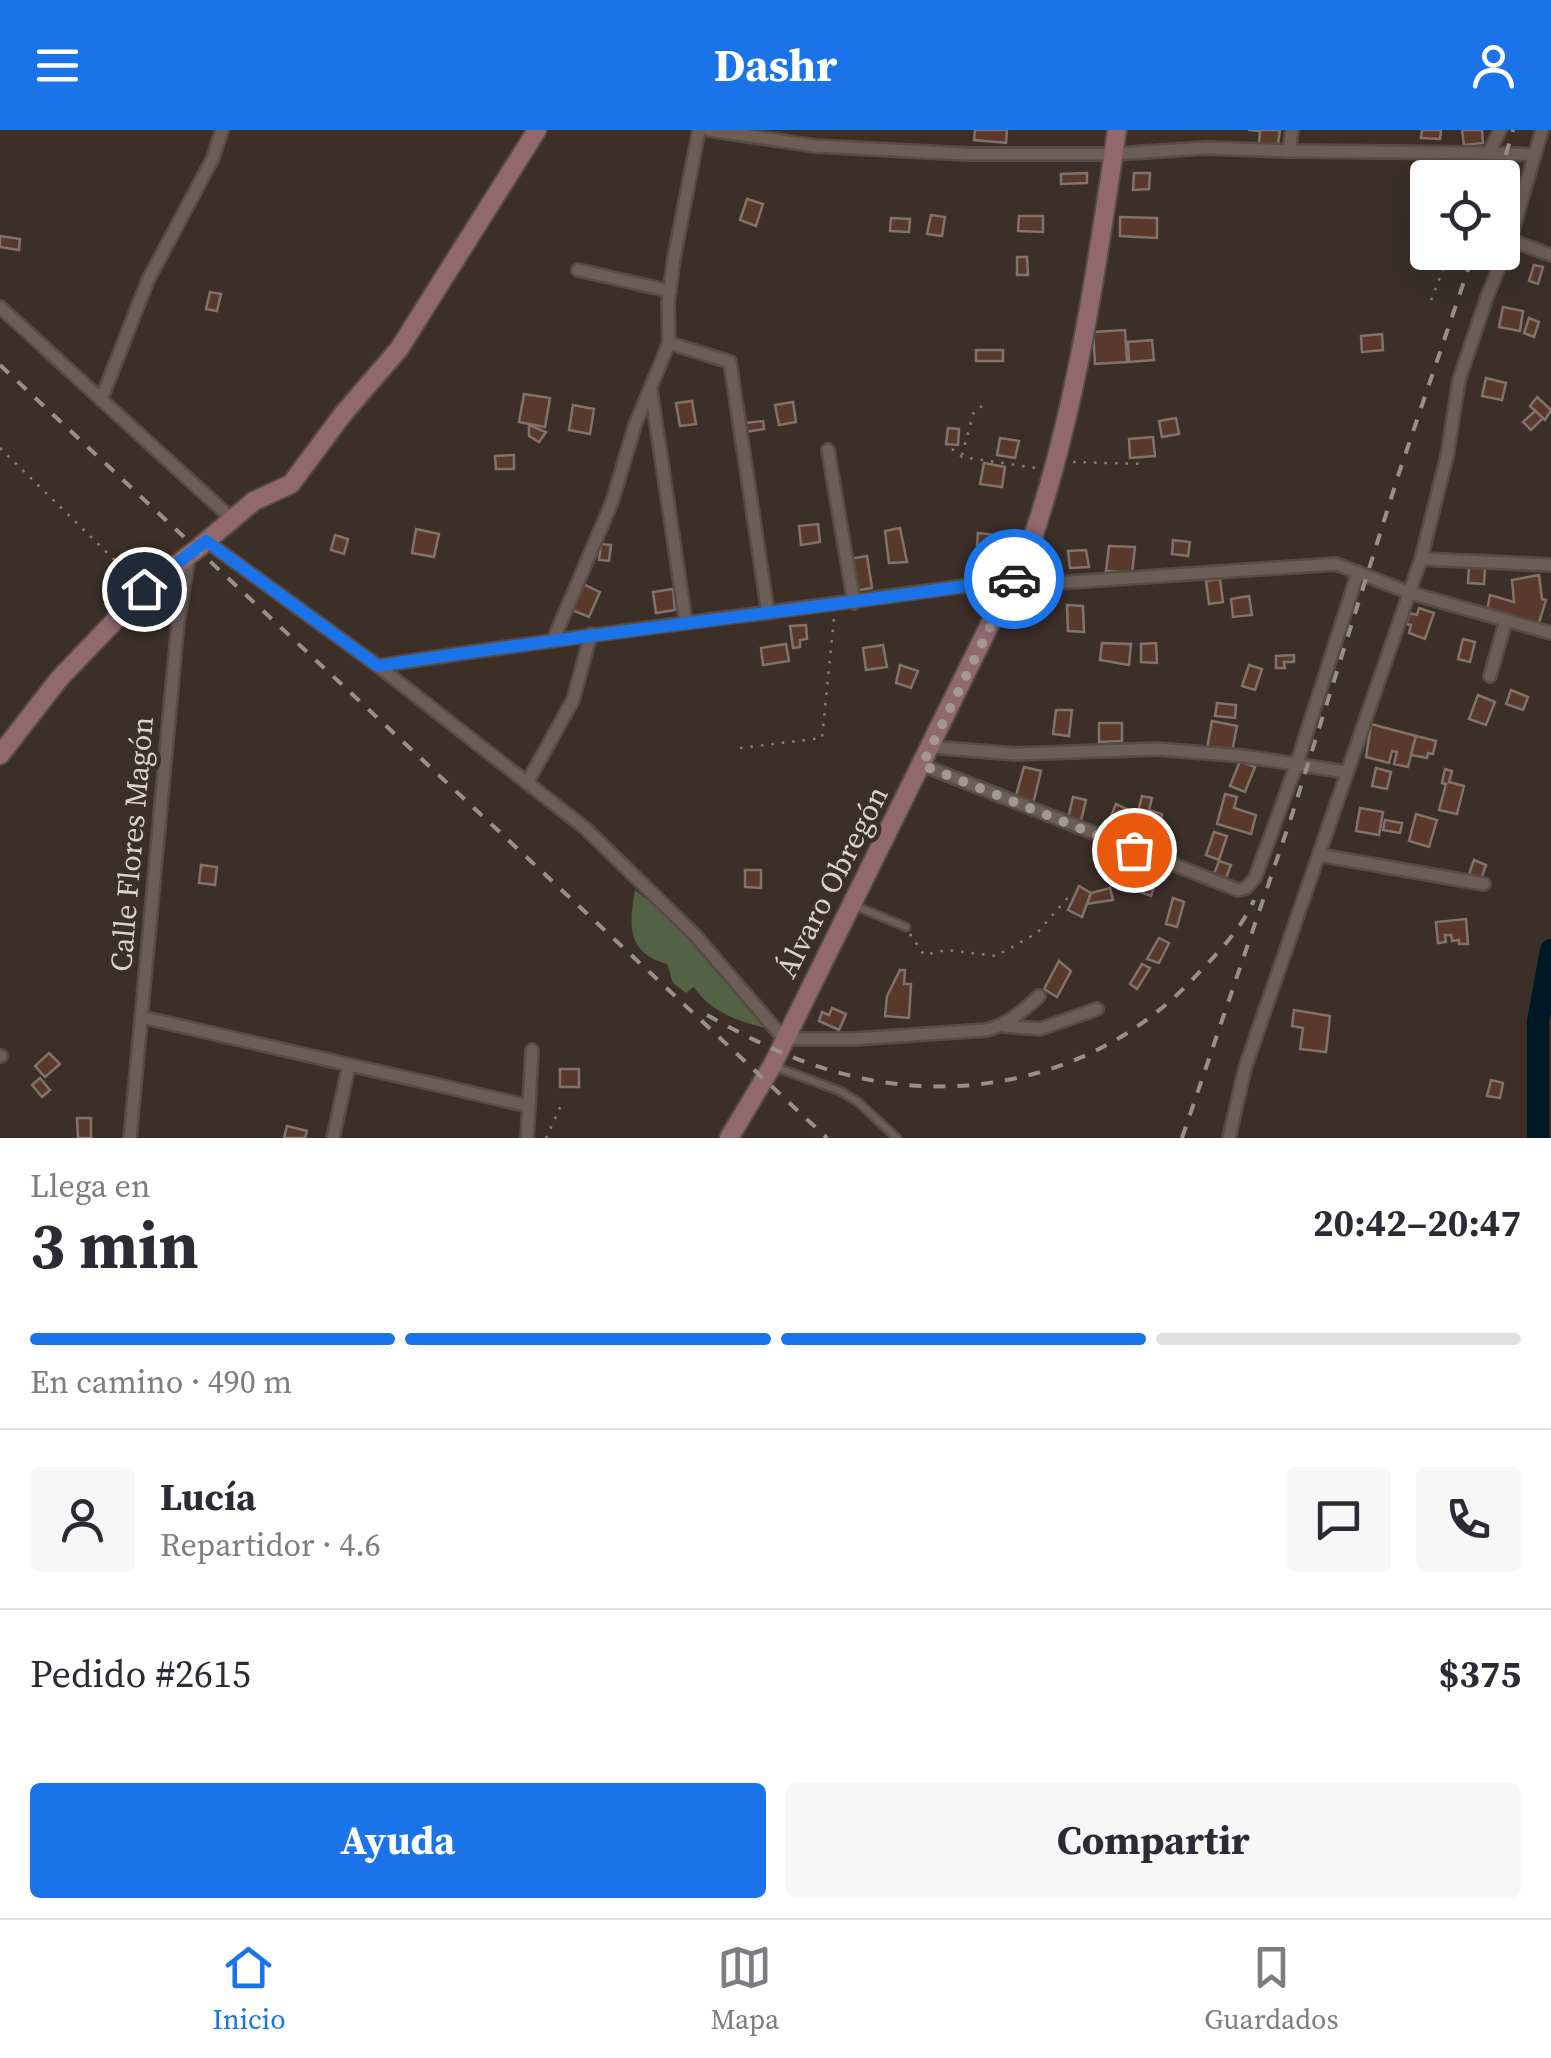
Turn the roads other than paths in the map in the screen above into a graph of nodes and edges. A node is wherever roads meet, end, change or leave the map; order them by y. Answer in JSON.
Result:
{"nodes":[{"id":1,"x":222,"y":130,"type":"edge"},
{"id":2,"x":537,"y":130,"type":"edge"},
{"id":3,"x":699,"y":130,"type":"edge"},
{"id":4,"x":709,"y":130,"type":"edge"},
{"id":5,"x":1117,"y":130,"type":"edge"},
{"id":6,"x":1292,"y":130,"type":"edge"},
{"id":7,"x":1500,"y":130,"type":"edge"},
{"id":8,"x":1542,"y":130,"type":"edge"},
{"id":9,"x":1289,"y":151,"type":"junction"},
{"id":10,"x":1489,"y":153,"type":"junction"},
{"id":11,"x":1114,"y":154,"type":"junction"},
{"id":12,"x":1535,"y":154,"type":"junction"},
{"id":13,"x":1520,"y":206,"type":"edge"},
{"id":14,"x":1520,"y":244,"type":"edge"},
{"id":15,"x":1551,"y":255,"type":"edge"},
{"id":16,"x":578,"y":270,"type":"dead end"},
{"id":17,"x":1497,"y":270,"type":"edge"},
{"id":18,"x":670,"y":290,"type":"junction"},
{"id":19,"x":0,"y":307,"type":"edge"},
{"id":20,"x":669,"y":343,"type":"junction"},
{"id":21,"x":651,"y":388,"type":"junction"},
{"id":22,"x":101,"y":400,"type":"junction"},
{"id":23,"x":828,"y":450,"type":"dead end"},
{"id":24,"x":230,"y":518,"type":"junction"},
{"id":25,"x":206,"y":541,"type":"junction"},
{"id":26,"x":189,"y":556,"type":"junction"},
{"id":27,"x":1422,"y":559,"type":"junction"},
{"id":28,"x":1551,"y":565,"type":"edge"},
{"id":29,"x":1358,"y":572,"type":"junction"},
{"id":30,"x":1012,"y":582,"type":"junction"},
{"id":31,"x":1410,"y":593,"type":"junction"},
{"id":32,"x":854,"y":602,"type":"junction"},
{"id":33,"x":768,"y":613,"type":"junction"},
{"id":34,"x":1506,"y":620,"type":"junction"},
{"id":35,"x":686,"y":623,"type":"junction"},
{"id":36,"x":1551,"y":633,"type":"edge"},
{"id":37,"x":591,"y":634,"type":"junction"},
{"id":38,"x":554,"y":638,"type":"junction"},
{"id":39,"x":378,"y":666,"type":"junction"},
{"id":40,"x":1490,"y":676,"type":"dead end"},
{"id":41,"x":4,"y":743,"type":"edge"},
{"id":42,"x":931,"y":747,"type":"junction"},
{"id":43,"x":1297,"y":763,"type":"junction"},
{"id":44,"x":922,"y":765,"type":"junction"},
{"id":45,"x":1346,"y":772,"type":"junction"},
{"id":46,"x":527,"y":782,"type":"junction"},
{"id":47,"x":1319,"y":855,"type":"junction"},
{"id":48,"x":1484,"y":884,"type":"dead end"},
{"id":49,"x":852,"y":904,"type":"junction"},
{"id":50,"x":906,"y":926,"type":"road end"},
{"id":51,"x":1039,"y":996,"type":"dead end"},
{"id":52,"x":1098,"y":1008,"type":"dead end"},
{"id":53,"x":141,"y":1017,"type":"junction"},
{"id":54,"x":1004,"y":1026,"type":"junction"},
{"id":55,"x":784,"y":1039,"type":"junction"},
{"id":56,"x":532,"y":1050,"type":"dead end"},
{"id":57,"x":349,"y":1065,"type":"junction"},
{"id":58,"x":772,"y":1066,"type":"junction"},
{"id":59,"x":529,"y":1106,"type":"junction"},
{"id":60,"x":130,"y":1138,"type":"edge"},
{"id":61,"x":334,"y":1138,"type":"edge"},
{"id":62,"x":527,"y":1138,"type":"edge"},
{"id":63,"x":729,"y":1138,"type":"edge"},
{"id":64,"x":897,"y":1138,"type":"edge"},
{"id":65,"x":1229,"y":1138,"type":"edge"}],
"edges":[{"from":1,"to":22,"type":"street"},
{"from":2,"to":24,"type":"street"},
{"from":3,"to":18,"type":"street"},
{"from":4,"to":11,"type":"street"},
{"from":5,"to":11,"type":"street","name":"Álvaro Obregón"},
{"from":6,"to":9,"type":"street"},
{"from":7,"to":10,"type":"street"},
{"from":8,"to":12,"type":"street"},
{"from":9,"to":10,"type":"street"},
{"from":9,"to":11,"type":"street"},
{"from":10,"to":12,"type":"street"},
{"from":11,"to":30,"type":"street","name":"Álvaro Obregón"},
{"from":12,"to":13,"type":"street"},
{"from":14,"to":15,"type":"street"},
{"from":16,"to":18,"type":"street"},
{"from":17,"to":27,"type":"street"},
{"from":18,"to":20,"type":"street"},
{"from":19,"to":22,"type":"street"},
{"from":20,"to":21,"type":"street"},
{"from":20,"to":33,"type":"street"},
{"from":21,"to":35,"type":"street"},
{"from":21,"to":38,"type":"street"},
{"from":22,"to":24,"type":"street"},
{"from":23,"to":32,"type":"street"},
{"from":24,"to":25,"type":"street"},
{"from":25,"to":26,"type":"street"},
{"from":25,"to":39,"type":"street"},
{"from":26,"to":41,"type":"street"},
{"from":26,"to":53,"type":"street","name":"Calle Flores Magón"},
{"from":27,"to":28,"type":"street"},
{"from":27,"to":31,"type":"street"},
{"from":29,"to":30,"type":"street"},
{"from":29,"to":31,"type":"street"},
{"from":29,"to":43,"type":"street"},
{"from":30,"to":32,"type":"street"},
{"from":30,"to":42,"type":"street","name":"Álvaro Obregón"},
{"from":31,"to":34,"type":"street"},
{"from":31,"to":45,"type":"street"},
{"from":32,"to":33,"type":"street"},
{"from":33,"to":35,"type":"street"},
{"from":34,"to":36,"type":"street"},
{"from":34,"to":40,"type":"street"},
{"from":35,"to":37,"type":"street"},
{"from":37,"to":38,"type":"street"},
{"from":37,"to":46,"type":"street"},
{"from":38,"to":39,"type":"street"},
{"from":39,"to":46,"type":"street"},
{"from":42,"to":43,"type":"street"},
{"from":42,"to":44,"type":"street","name":"Álvaro Obregón"},
{"from":43,"to":44,"type":"street"},
{"from":43,"to":45,"type":"street"},
{"from":44,"to":49,"type":"street","name":"Álvaro Obregón"},
{"from":45,"to":47,"type":"street"},
{"from":46,"to":55,"type":"street"},
{"from":47,"to":48,"type":"street"},
{"from":47,"to":65,"type":"street"},
{"from":49,"to":50,"type":"lane"},
{"from":49,"to":55,"type":"street","name":"Álvaro Obregón"},
{"from":51,"to":54,"type":"street"},
{"from":52,"to":54,"type":"street"},
{"from":53,"to":57,"type":"street"},
{"from":53,"to":60,"type":"street","name":"Calle Flores Magón"},
{"from":54,"to":55,"type":"street"},
{"from":55,"to":58,"type":"street","name":"Álvaro Obregón"},
{"from":56,"to":59,"type":"street"},
{"from":57,"to":59,"type":"street"},
{"from":57,"to":61,"type":"street"},
{"from":58,"to":63,"type":"street","name":"Álvaro Obregón"},
{"from":58,"to":64,"type":"lane"},
{"from":59,"to":62,"type":"street"}]}
